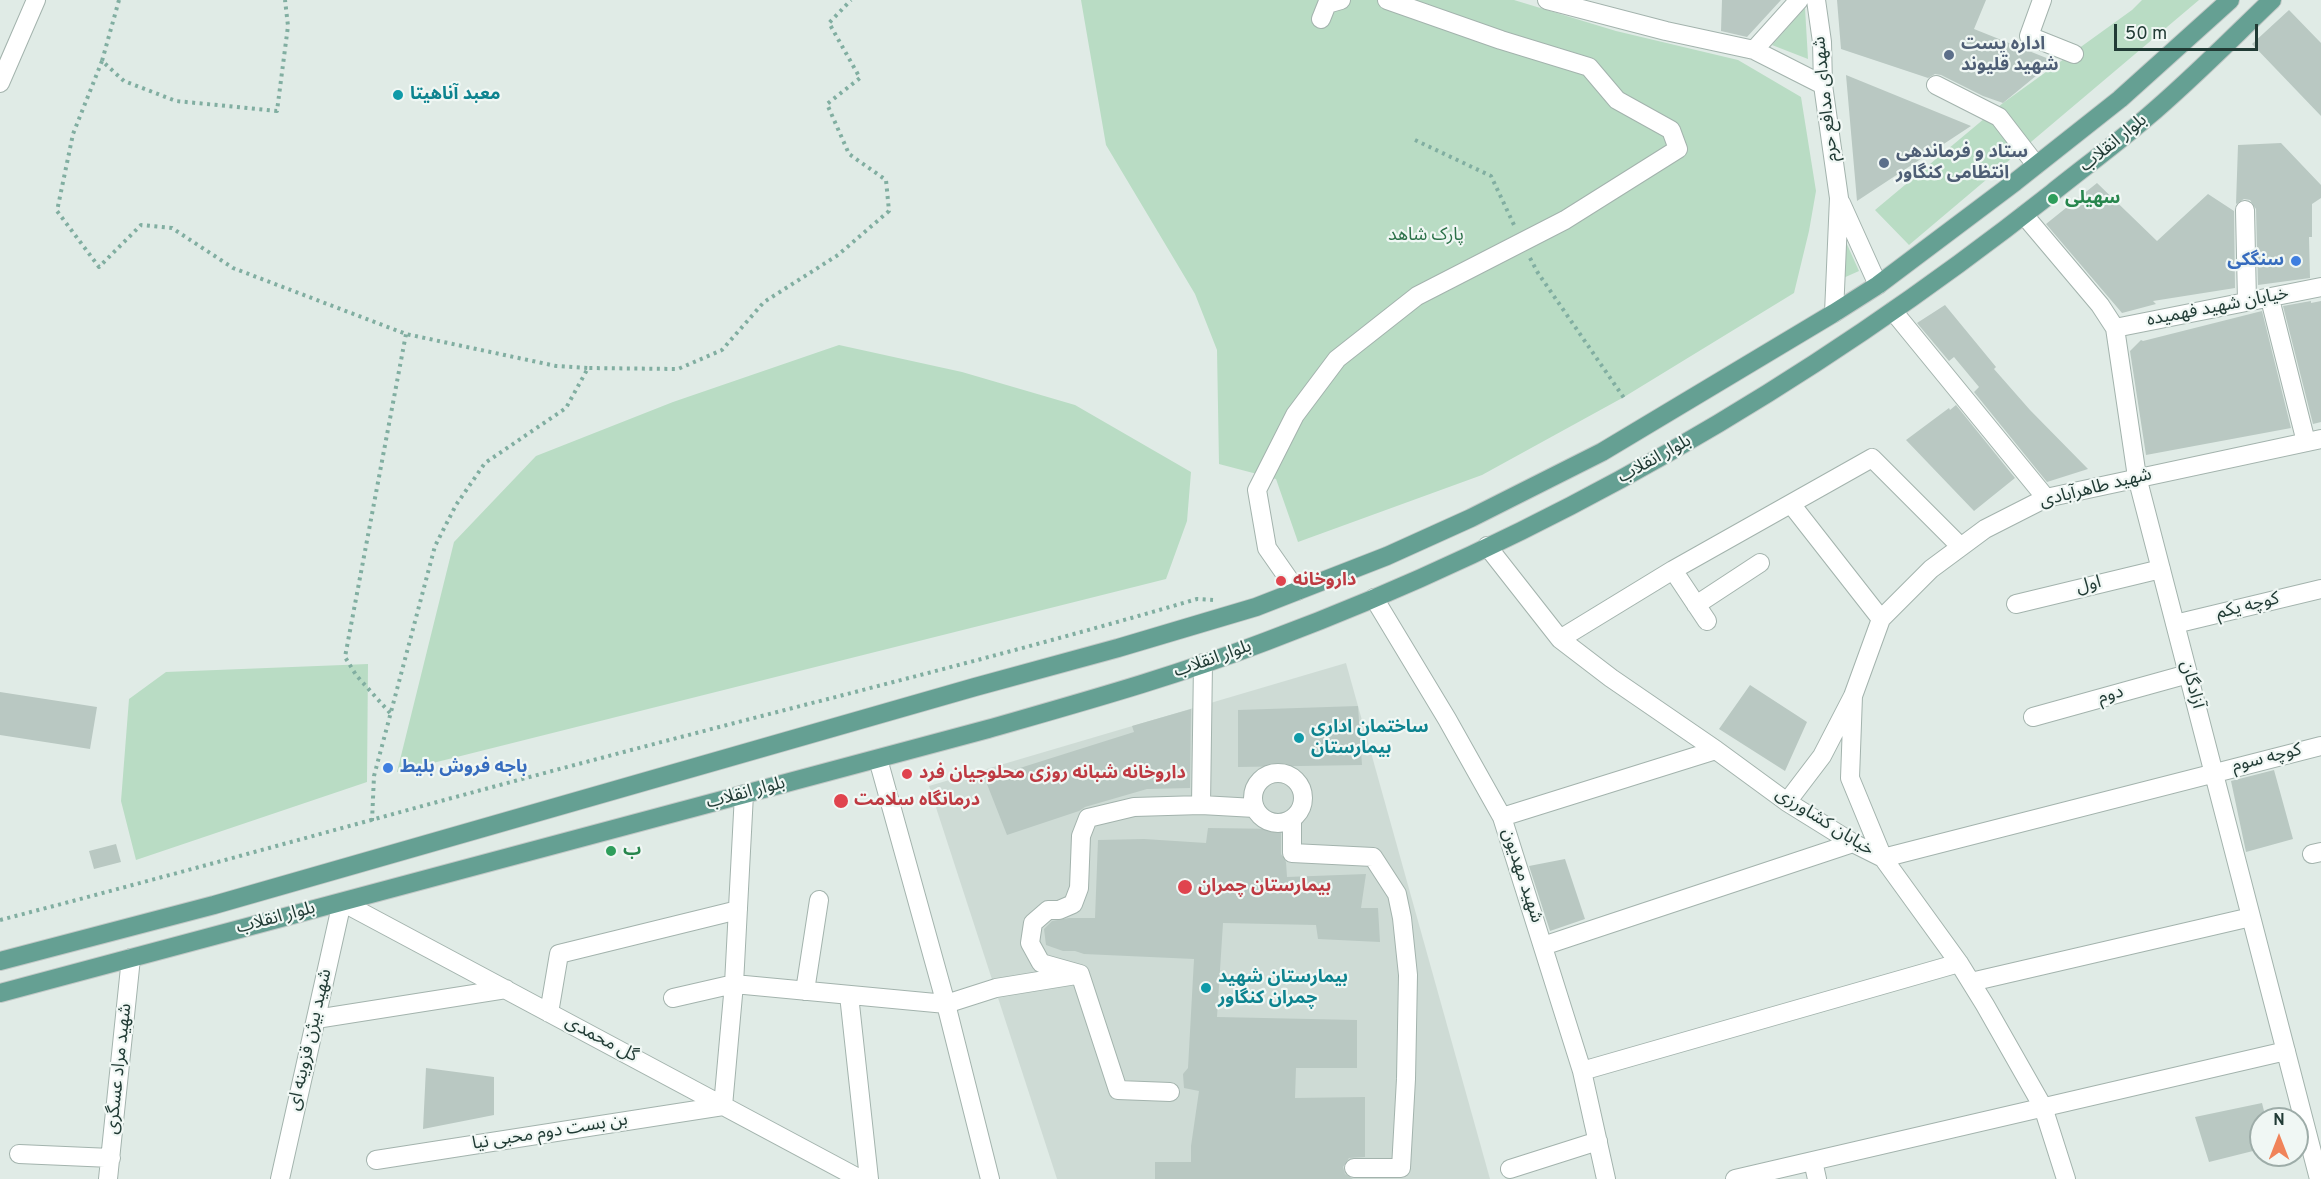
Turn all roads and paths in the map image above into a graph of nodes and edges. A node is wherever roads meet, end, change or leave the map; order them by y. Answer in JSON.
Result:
{"nodes":[{"id":1,"x":36,"y":0,"type":"edge"},
{"id":2,"x":119,"y":0,"type":"edge"},
{"id":3,"x":285,"y":0,"type":"edge"},
{"id":4,"x":850,"y":0,"type":"edge"},
{"id":5,"x":1341,"y":0,"type":"edge"},
{"id":6,"x":1387,"y":0,"type":"edge"},
{"id":7,"x":1547,"y":0,"type":"edge"},
{"id":8,"x":1798,"y":0,"type":"edge"},
{"id":9,"x":1816,"y":0,"type":"edge"},
{"id":10,"x":2042,"y":0,"type":"edge"},
{"id":11,"x":2230,"y":0,"type":"edge"},
{"id":12,"x":2272,"y":0,"type":"edge"},
{"id":13,"x":1321,"y":19,"type":"dead end"},
{"id":14,"x":1754,"y":50,"type":"junction"},
{"id":15,"x":2074,"y":54,"type":"dead end"},
{"id":16,"x":102,"y":61,"type":"junction"},
{"id":17,"x":0,"y":83,"type":"edge"},
{"id":18,"x":1823,"y":85,"type":"junction"},
{"id":19,"x":1936,"y":86,"type":"dead end"},
{"id":20,"x":2036,"y":165,"type":"junction"},
{"id":21,"x":1839,"y":198,"type":"junction"},
{"id":22,"x":2245,"y":210,"type":"dead end"},
{"id":23,"x":2025,"y":214,"type":"junction"},
{"id":24,"x":1878,"y":285,"type":"junction"},
{"id":25,"x":2321,"y":287,"type":"edge"},
{"id":26,"x":2270,"y":299,"type":"junction"},
{"id":27,"x":2247,"y":301,"type":"junction"},
{"id":28,"x":1893,"y":311,"type":"junction"},
{"id":29,"x":1834,"y":313,"type":"junction"},
{"id":30,"x":2115,"y":328,"type":"junction"},
{"id":31,"x":406,"y":334,"type":"junction"},
{"id":32,"x":1850,"y":341,"type":"junction"},
{"id":33,"x":588,"y":368,"type":"junction"},
{"id":34,"x":2313,"y":441,"type":"edge"},
{"id":35,"x":2138,"y":477,"type":"junction"},
{"id":36,"x":2046,"y":498,"type":"junction"},
{"id":37,"x":1791,"y":504,"type":"junction"},
{"id":38,"x":1486,"y":546,"type":"junction"},
{"id":39,"x":1961,"y":547,"type":"junction"},
{"id":40,"x":1760,"y":563,"type":"dead end"},
{"id":41,"x":2161,"y":569,"type":"junction"},
{"id":42,"x":1673,"y":570,"type":"junction"},
{"id":43,"x":2321,"y":589,"type":"edge"},
{"id":44,"x":1297,"y":591,"type":"junction"},
{"id":45,"x":1374,"y":598,"type":"junction"},
{"id":46,"x":1218,"y":600,"type":"dead end"},
{"id":47,"x":1696,"y":604,"type":"junction"},
{"id":48,"x":2016,"y":604,"type":"dead end"},
{"id":49,"x":1881,"y":619,"type":"junction"},
{"id":50,"x":1707,"y":621,"type":"dead end"},
{"id":51,"x":2175,"y":624,"type":"junction"},
{"id":52,"x":1560,"y":639,"type":"junction"},
{"id":53,"x":1203,"y":663,"type":"junction"},
{"id":54,"x":2188,"y":674,"type":"junction"},
{"id":55,"x":1853,"y":696,"type":"junction"},
{"id":56,"x":391,"y":713,"type":"junction"},
{"id":57,"x":2033,"y":717,"type":"dead end"},
{"id":58,"x":2321,"y":746,"type":"edge"},
{"id":59,"x":1716,"y":750,"type":"junction"},
{"id":60,"x":878,"y":759,"type":"junction"},
{"id":61,"x":2214,"y":772,"type":"junction"},
{"id":62,"x":744,"y":794,"type":"junction"},
{"id":63,"x":1787,"y":802,"type":"junction"},
{"id":64,"x":1201,"y":805,"type":"junction"},
{"id":65,"x":1255,"y":808,"type":"junction"},
{"id":66,"x":1502,"y":817,"type":"junction"},
{"id":67,"x":1292,"y":820,"type":"junction"},
{"id":68,"x":372,"y":821,"type":"junction"},
{"id":69,"x":1853,"y":843,"type":"junction"},
{"id":70,"x":1883,"y":858,"type":"junction"},
{"id":71,"x":819,"y":900,"type":"dead end"},
{"id":72,"x":342,"y":902,"type":"junction"},
{"id":73,"x":738,"y":910,"type":"junction"},
{"id":74,"x":2251,"y":917,"type":"junction"},
{"id":75,"x":0,"y":920,"type":"edge"},
{"id":76,"x":1543,"y":946,"type":"junction"},
{"id":77,"x":131,"y":958,"type":"junction"},
{"id":78,"x":0,"y":961,"type":"edge"},
{"id":79,"x":1959,"y":963,"type":"junction"},
{"id":80,"x":1080,"y":974,"type":"junction"},
{"id":81,"x":1971,"y":982,"type":"junction"},
{"id":82,"x":734,"y":984,"type":"junction"},
{"id":83,"x":506,"y":989,"type":"junction"},
{"id":84,"x":805,"y":991,"type":"junction"},
{"id":85,"x":0,"y":993,"type":"edge"},
{"id":86,"x":849,"y":995,"type":"junction"},
{"id":87,"x":674,"y":998,"type":"dead end"},
{"id":88,"x":946,"y":1004,"type":"junction"},
{"id":89,"x":549,"y":1013,"type":"junction"},
{"id":90,"x":316,"y":1019,"type":"junction"},
{"id":91,"x":2286,"y":1051,"type":"junction"},
{"id":92,"x":1582,"y":1071,"type":"junction"},
{"id":93,"x":1170,"y":1092,"type":"dead end"},
{"id":94,"x":723,"y":1106,"type":"junction"},
{"id":95,"x":2043,"y":1107,"type":"junction"},
{"id":96,"x":1598,"y":1141,"type":"junction"},
{"id":97,"x":19,"y":1154,"type":"dead end"},
{"id":98,"x":111,"y":1158,"type":"junction"},
{"id":99,"x":376,"y":1160,"type":"dead end"},
{"id":100,"x":1813,"y":1161,"type":"junction"},
{"id":101,"x":1354,"y":1168,"type":"dead end"},
{"id":102,"x":1510,"y":1169,"type":"dead end"},
{"id":103,"x":108,"y":1179,"type":"edge"},
{"id":104,"x":280,"y":1179,"type":"edge"},
{"id":105,"x":860,"y":1179,"type":"edge"},
{"id":106,"x":869,"y":1179,"type":"edge"},
{"id":107,"x":990,"y":1179,"type":"edge"},
{"id":108,"x":1606,"y":1179,"type":"edge"},
{"id":109,"x":1735,"y":1179,"type":"edge"},
{"id":110,"x":1817,"y":1179,"type":"edge"},
{"id":111,"x":2066,"y":1179,"type":"edge"},
{"id":112,"x":2319,"y":1179,"type":"edge"}],
"edges":[{"from":1,"to":17,"type":"street"},
{"from":2,"to":16,"type":"path"},
{"from":3,"to":16,"type":"path"},
{"from":4,"to":33,"type":"path"},
{"from":5,"to":13,"type":"street"},
{"from":6,"to":44,"type":"street"},
{"from":7,"to":14,"type":"street"},
{"from":8,"to":14,"type":"street"},
{"from":9,"to":18,"type":"street","name":"شهدای مدافع حرم"},
{"from":10,"to":15,"type":"street"},
{"from":11,"to":20,"type":"main road","name":"بلوار انقلاب"},
{"from":12,"to":23,"type":"main road","name":"بلوار انقلاب"},
{"from":14,"to":18,"type":"street"},
{"from":16,"to":31,"type":"path"},
{"from":18,"to":21,"type":"street","name":"شهدای مدافع حرم"},
{"from":19,"to":20,"type":"street"},
{"from":20,"to":24,"type":"main road","name":"بلوار انقلاب"},
{"from":21,"to":24,"type":"street"},
{"from":21,"to":29,"type":"street"},
{"from":22,"to":27,"type":"street"},
{"from":23,"to":28,"type":"main road","name":"بلوار انقلاب"},
{"from":23,"to":30,"type":"street","name":"آزادگان"},
{"from":24,"to":28,"type":"main road"},
{"from":24,"to":29,"type":"main road","name":"بلوار انقلاب"},
{"from":25,"to":26,"type":"street","name":"خیابان شهید فهمیده"},
{"from":26,"to":27,"type":"street","name":"خیابان شهید فهمیده"},
{"from":26,"to":34,"type":"street"},
{"from":27,"to":30,"type":"street","name":"خیابان شهید فهمیده"},
{"from":28,"to":32,"type":"main road","name":"بلوار انقلاب"},
{"from":28,"to":36,"type":"street"},
{"from":29,"to":32,"type":"main road"},
{"from":29,"to":44,"type":"main road","name":"بلوار انقلاب"},
{"from":30,"to":35,"type":"street","name":"آزادگان"},
{"from":31,"to":33,"type":"path"},
{"from":31,"to":56,"type":"path"},
{"from":32,"to":38,"type":"main road","name":"بلوار انقلاب"},
{"from":33,"to":56,"type":"path"},
{"from":34,"to":35,"type":"street","name":"شهید طاهرآبادی"},
{"from":35,"to":36,"type":"street","name":"شهید طاهرآبادی"},
{"from":35,"to":41,"type":"street","name":"آزادگان"},
{"from":36,"to":39,"type":"street","name":"شهید طاهرآبادی"},
{"from":37,"to":39,"type":"street"},
{"from":37,"to":42,"type":"street"},
{"from":37,"to":49,"type":"street"},
{"from":38,"to":45,"type":"main road","name":"بلوار انقلاب"},
{"from":38,"to":52,"type":"street","name":"خیابان کشاورزی"},
{"from":39,"to":49,"type":"street","name":"شهید طاهرآبادی"},
{"from":40,"to":47,"type":"street"},
{"from":41,"to":48,"type":"street","name":"اول"},
{"from":41,"to":51,"type":"street","name":"آزادگان"},
{"from":42,"to":47,"type":"street"},
{"from":42,"to":52,"type":"street"},
{"from":43,"to":51,"type":"street","name":"کوچه یکم"},
{"from":44,"to":78,"type":"main road","name":"بلوار انقلاب"},
{"from":45,"to":53,"type":"main road","name":"بلوار انقلاب"},
{"from":45,"to":66,"type":"street","name":"شهید مهدیون"},
{"from":46,"to":68,"type":"path"},
{"from":47,"to":50,"type":"street"},
{"from":49,"to":55,"type":"street","name":"شهید طاهرآبادی"},
{"from":51,"to":54,"type":"street","name":"آزادگان"},
{"from":52,"to":59,"type":"street","name":"خیابان کشاورزی"},
{"from":53,"to":60,"type":"main road","name":"بلوار انقلاب"},
{"from":53,"to":64,"type":"street"},
{"from":54,"to":57,"type":"street","name":"دوم"},
{"from":54,"to":61,"type":"street","name":"آزادگان"},
{"from":55,"to":63,"type":"street"},
{"from":55,"to":70,"type":"street"},
{"from":56,"to":68,"type":"path"},
{"from":58,"to":61,"type":"street","name":"کوچه سوم"},
{"from":59,"to":63,"type":"street","name":"خیابان کشاورزی"},
{"from":59,"to":66,"type":"street"},
{"from":60,"to":62,"type":"main road","name":"بلوار انقلاب"},
{"from":60,"to":88,"type":"street"},
{"from":61,"to":70,"type":"street","name":"کوچه سوم"},
{"from":61,"to":74,"type":"street","name":"آزادگان"},
{"from":62,"to":72,"type":"main road","name":"بلوار انقلاب"},
{"from":62,"to":73,"type":"street"},
{"from":63,"to":69,"type":"street","name":"خیابان کشاورزی"},
{"from":64,"to":65,"type":"street"},
{"from":64,"to":80,"type":"street"},
{"from":65,"to":67,"type":"street"},
{"from":65,"to":67,"type":"street"},
{"from":66,"to":76,"type":"street","name":"شهید مهدیون"},
{"from":67,"to":101,"type":"street"},
{"from":68,"to":75,"type":"path"},
{"from":69,"to":70,"type":"street","name":"خیابان کشاورزی"},
{"from":69,"to":76,"type":"street"},
{"from":70,"to":79,"type":"street","name":"خیابان کشاورزی"},
{"from":71,"to":84,"type":"street"},
{"from":72,"to":77,"type":"main road","name":"بلوار انقلاب"},
{"from":72,"to":83,"type":"street","name":"گل محمدی"},
{"from":72,"to":90,"type":"street","name":"شهید بیژن قزوینه ای"},
{"from":73,"to":82,"type":"street"},
{"from":73,"to":89,"type":"street"},
{"from":74,"to":81,"type":"street"},
{"from":74,"to":91,"type":"street","name":"آزادگان"},
{"from":76,"to":92,"type":"street","name":"شهید مهدیون"},
{"from":77,"to":85,"type":"main road","name":"بلوار انقلاب"},
{"from":77,"to":98,"type":"street","name":"شهید مراد عسگری"},
{"from":79,"to":81,"type":"street","name":"خیابان کشاورزی"},
{"from":79,"to":92,"type":"street"},
{"from":80,"to":88,"type":"street"},
{"from":80,"to":93,"type":"street"},
{"from":81,"to":95,"type":"street","name":"خیابان کشاورزی"},
{"from":82,"to":84,"type":"street"},
{"from":82,"to":87,"type":"street"},
{"from":82,"to":94,"type":"street"},
{"from":83,"to":89,"type":"street","name":"گل محمدی"},
{"from":83,"to":90,"type":"street"},
{"from":84,"to":86,"type":"street"},
{"from":86,"to":88,"type":"street"},
{"from":86,"to":106,"type":"street"},
{"from":88,"to":107,"type":"street"},
{"from":89,"to":94,"type":"street","name":"گل محمدی"},
{"from":90,"to":104,"type":"street","name":"شهید بیژن قزوینه ای"},
{"from":91,"to":95,"type":"street"},
{"from":91,"to":112,"type":"street","name":"آزادگان"},
{"from":92,"to":96,"type":"street","name":"شهید مهدیون"},
{"from":94,"to":99,"type":"street","name":"بن بست دوم محبی نیا"},
{"from":94,"to":105,"type":"street","name":"گل محمدی"},
{"from":95,"to":100,"type":"street"},
{"from":95,"to":111,"type":"street","name":"خیابان کشاورزی"},
{"from":96,"to":102,"type":"street"},
{"from":96,"to":108,"type":"street","name":"شهید مهدیون"},
{"from":97,"to":98,"type":"street"},
{"from":98,"to":103,"type":"street","name":"شهید مراد عسگری"},
{"from":100,"to":109,"type":"street"},
{"from":100,"to":110,"type":"street"}]}
